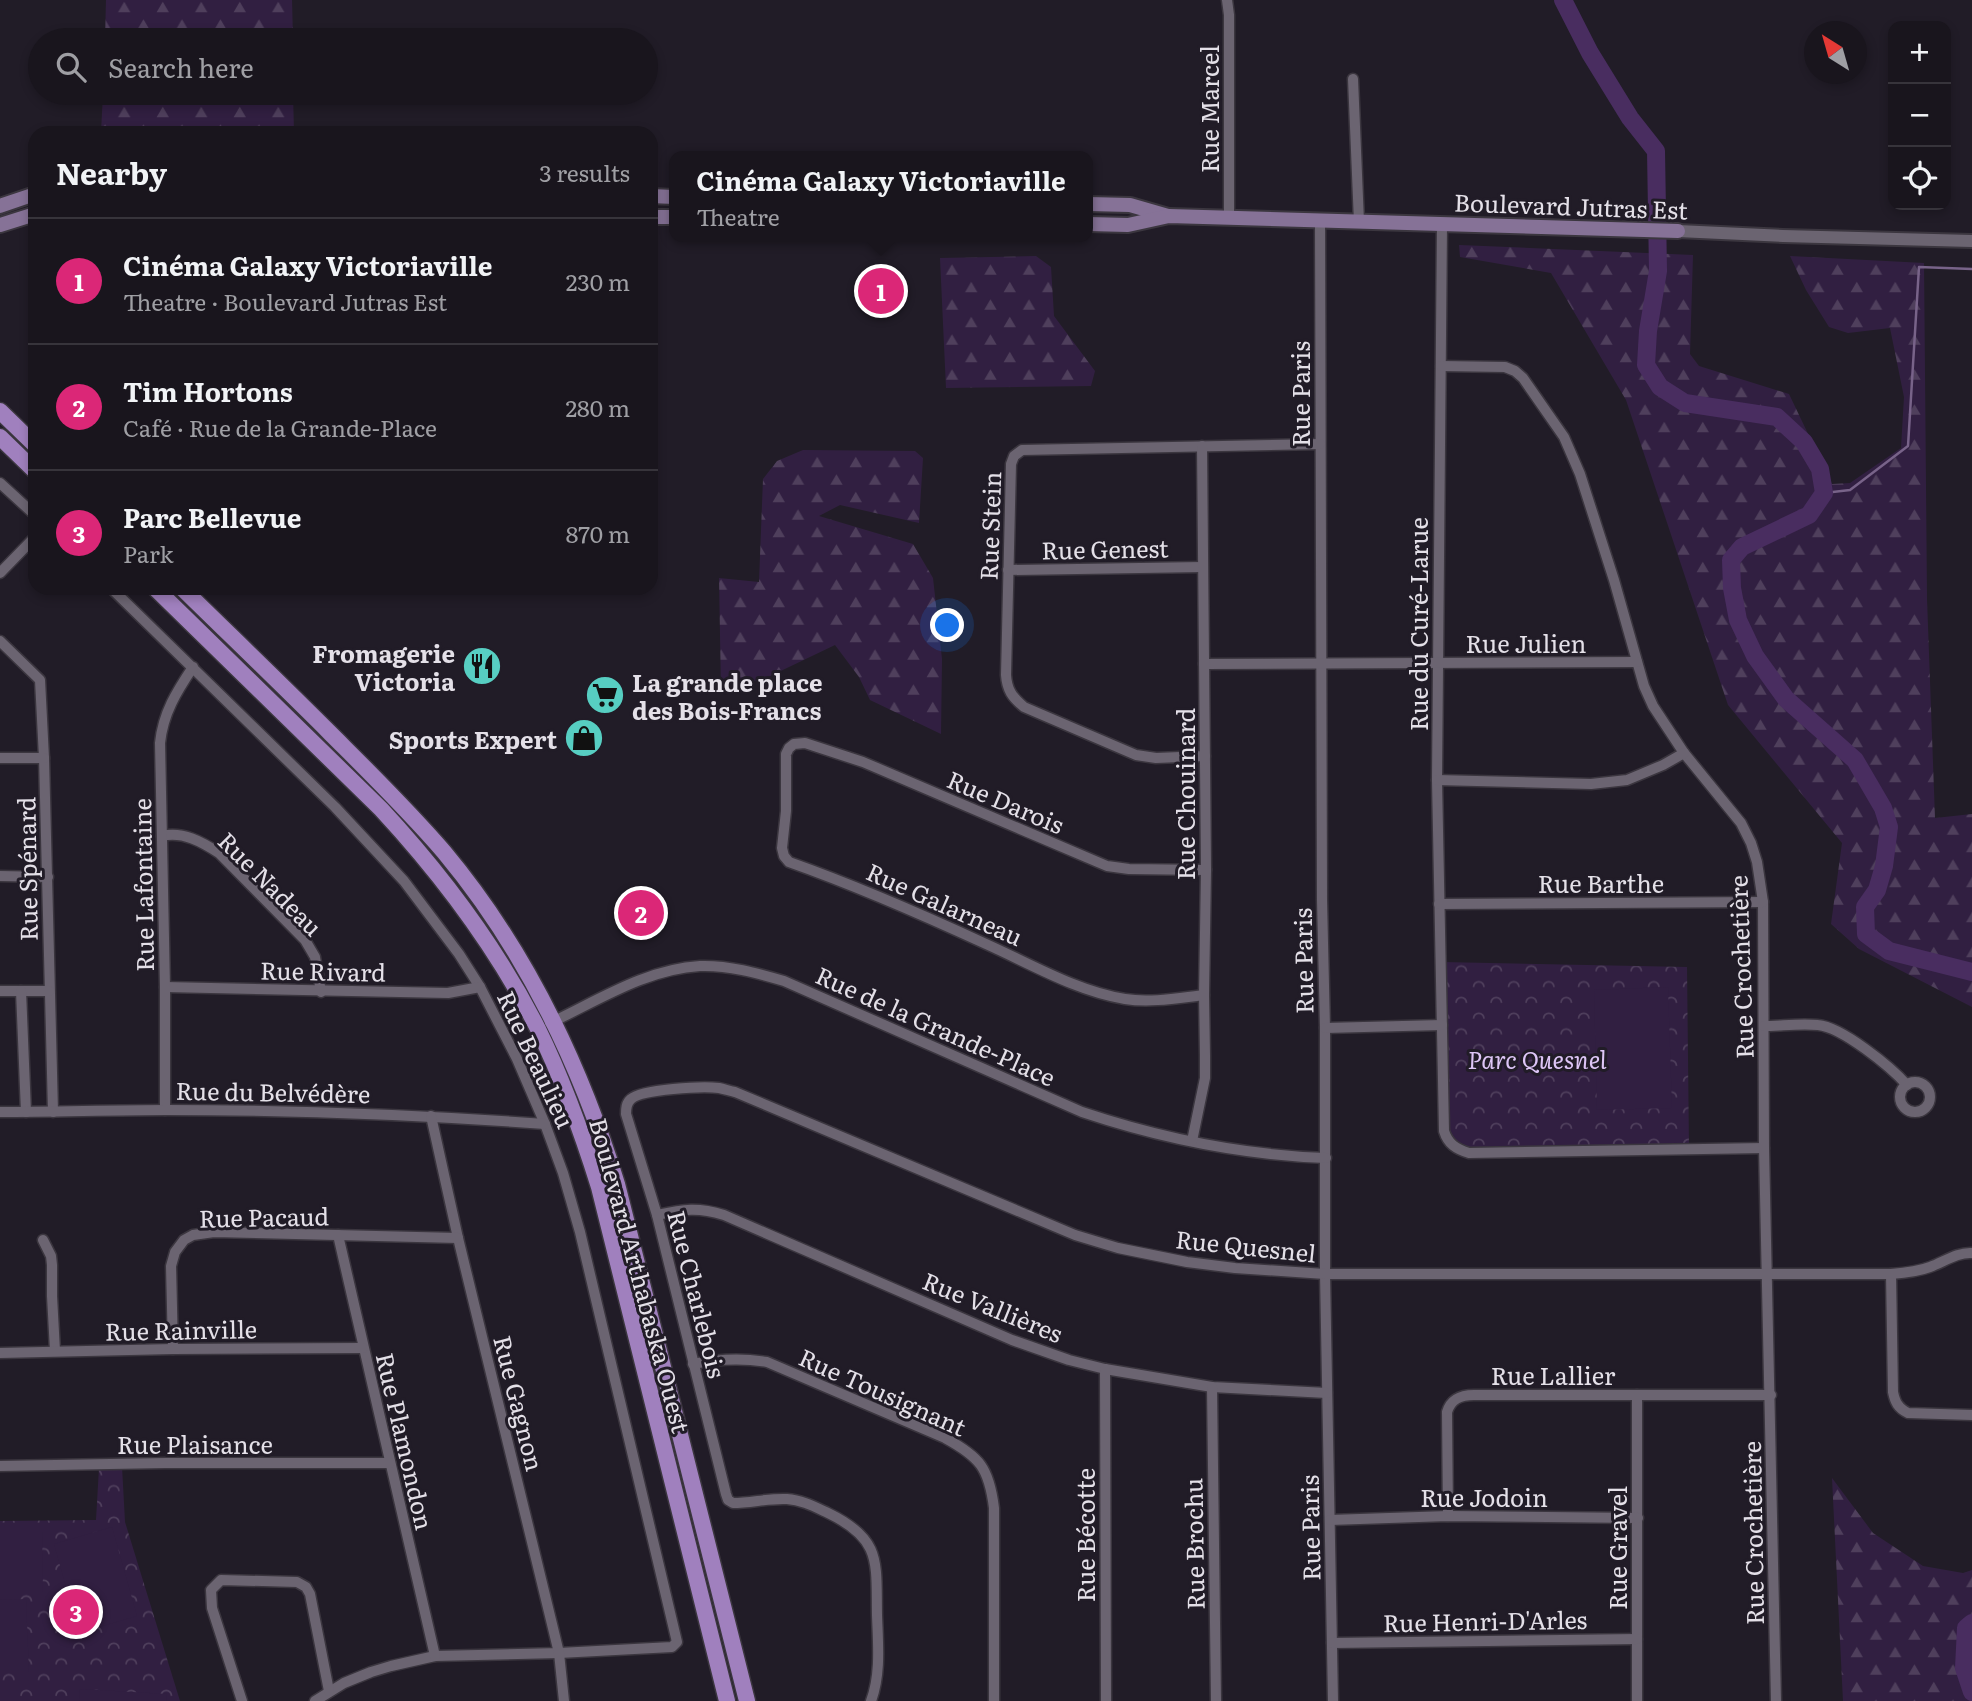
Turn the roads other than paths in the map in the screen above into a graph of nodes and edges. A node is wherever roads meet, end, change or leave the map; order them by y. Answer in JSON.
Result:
{"nodes":[{"id":1,"x":1227,"y":0,"type":"edge"},
{"id":2,"x":1353,"y":79,"type":"dead end"},
{"id":3,"x":28,"y":196,"type":"edge"},
{"id":4,"x":1093,"y":204,"type":"edge"},
{"id":5,"x":0,"y":206,"type":"edge"},
{"id":6,"x":28,"y":216,"type":"edge"},
{"id":7,"x":1169,"y":216,"type":"junction"},
{"id":8,"x":1229,"y":218,"type":"junction"},
{"id":9,"x":1320,"y":220,"type":"junction"},
{"id":10,"x":1359,"y":222,"type":"junction"},
{"id":11,"x":1442,"y":224,"type":"junction"},
{"id":12,"x":0,"y":225,"type":"edge"},
{"id":13,"x":1093,"y":225,"type":"edge"},
{"id":14,"x":1678,"y":231,"type":"joint"},
{"id":15,"x":1972,"y":241,"type":"edge"},
{"id":16,"x":1441,"y":366,"type":"junction"},
{"id":17,"x":0,"y":411,"type":"edge"},
{"id":18,"x":0,"y":437,"type":"edge"},
{"id":19,"x":28,"y":438,"type":"edge"},
{"id":20,"x":1320,"y":444,"type":"junction"},
{"id":21,"x":1202,"y":446,"type":"junction"},
{"id":22,"x":28,"y":464,"type":"edge"},
{"id":23,"x":0,"y":483,"type":"edge"},
{"id":24,"x":28,"y":509,"type":"edge"},
{"id":25,"x":28,"y":544,"type":"edge"},
{"id":26,"x":1202,"y":567,"type":"junction"},
{"id":27,"x":1008,"y":570,"type":"junction"},
{"id":28,"x":0,"y":573,"type":"edge"},
{"id":29,"x":118,"y":595,"type":"edge"},
{"id":30,"x":162,"y":595,"type":"edge"},
{"id":31,"x":189,"y":595,"type":"edge"},
{"id":32,"x":0,"y":641,"type":"edge"},
{"id":33,"x":1637,"y":662,"type":"junction"},
{"id":34,"x":1438,"y":663,"type":"junction"},
{"id":35,"x":1204,"y":664,"type":"junction"},
{"id":36,"x":1322,"y":664,"type":"junction"},
{"id":37,"x":193,"y":667,"type":"junction"},
{"id":38,"x":794,"y":744,"type":"joint"},
{"id":39,"x":1684,"y":754,"type":"junction"},
{"id":40,"x":1205,"y":756,"type":"junction"},
{"id":41,"x":0,"y":758,"type":"edge"},
{"id":42,"x":44,"y":758,"type":"junction"},
{"id":43,"x":1437,"y":780,"type":"junction"},
{"id":44,"x":162,"y":836,"type":"junction"},
{"id":45,"x":1206,"y":870,"type":"junction"},
{"id":46,"x":0,"y":876,"type":"edge"},
{"id":47,"x":48,"y":877,"type":"junction"},
{"id":48,"x":1763,"y":902,"type":"junction"},
{"id":49,"x":1439,"y":904,"type":"junction"},
{"id":50,"x":165,"y":987,"type":"junction"},
{"id":51,"x":480,"y":987,"type":"junction"},
{"id":52,"x":0,"y":991,"type":"edge"},
{"id":53,"x":21,"y":991,"type":"junction"},
{"id":54,"x":49,"y":991,"type":"junction"},
{"id":55,"x":321,"y":992,"type":"junction"},
{"id":56,"x":1204,"y":995,"type":"junction"},
{"id":57,"x":554,"y":1021,"type":"junction"},
{"id":58,"x":1442,"y":1025,"type":"junction"},
{"id":59,"x":1763,"y":1026,"type":"junction"},
{"id":60,"x":537,"y":1028,"type":"junction"},
{"id":61,"x":1325,"y":1028,"type":"junction"},
{"id":62,"x":1907,"y":1085,"type":"dead end"},
{"id":63,"x":630,"y":1100,"type":"joint"},
{"id":64,"x":165,"y":1110,"type":"junction"},
{"id":65,"x":0,"y":1112,"type":"edge"},
{"id":66,"x":26,"y":1112,"type":"junction"},
{"id":67,"x":53,"y":1112,"type":"junction"},
{"id":68,"x":430,"y":1116,"type":"junction"},
{"id":69,"x":545,"y":1124,"type":"junction"},
{"id":70,"x":1192,"y":1141,"type":"junction"},
{"id":71,"x":1764,"y":1148,"type":"junction"},
{"id":72,"x":1326,"y":1158,"type":"junction"},
{"id":73,"x":657,"y":1214,"type":"junction"},
{"id":74,"x":338,"y":1235,"type":"junction"},
{"id":75,"x":458,"y":1238,"type":"junction"},
{"id":76,"x":43,"y":1240,"type":"dead end"},
{"id":77,"x":1972,"y":1253,"type":"edge"},
{"id":78,"x":1767,"y":1273,"type":"junction"},
{"id":79,"x":1325,"y":1274,"type":"junction"},
{"id":80,"x":1891,"y":1274,"type":"junction"},
{"id":81,"x":363,"y":1348,"type":"junction"},
{"id":82,"x":173,"y":1349,"type":"junction"},
{"id":83,"x":55,"y":1351,"type":"junction"},
{"id":84,"x":0,"y":1353,"type":"edge"},
{"id":85,"x":693,"y":1364,"type":"junction"},
{"id":86,"x":1105,"y":1369,"type":"junction"},
{"id":87,"x":1212,"y":1387,"type":"junction"},
{"id":88,"x":1327,"y":1393,"type":"junction"},
{"id":89,"x":1637,"y":1395,"type":"junction"},
{"id":90,"x":1771,"y":1395,"type":"junction"},
{"id":91,"x":1972,"y":1415,"type":"edge"},
{"id":92,"x":390,"y":1463,"type":"junction"},
{"id":93,"x":0,"y":1466,"type":"edge"},
{"id":94,"x":1448,"y":1516,"type":"junction"},
{"id":95,"x":1638,"y":1518,"type":"junction"},
{"id":96,"x":1330,"y":1520,"type":"junction"},
{"id":97,"x":1637,"y":1639,"type":"junction"},
{"id":98,"x":1332,"y":1643,"type":"junction"},
{"id":99,"x":559,"y":1653,"type":"junction"},
{"id":100,"x":435,"y":1656,"type":"junction"},
{"id":101,"x":329,"y":1692,"type":"junction"},
{"id":102,"x":242,"y":1701,"type":"edge"},
{"id":103,"x":315,"y":1701,"type":"edge"},
{"id":104,"x":564,"y":1701,"type":"edge"},
{"id":105,"x":727,"y":1701,"type":"edge"},
{"id":106,"x":747,"y":1701,"type":"edge"},
{"id":107,"x":870,"y":1701,"type":"edge"},
{"id":108,"x":994,"y":1701,"type":"edge"},
{"id":109,"x":1106,"y":1701,"type":"edge"},
{"id":110,"x":1216,"y":1701,"type":"edge"},
{"id":111,"x":1333,"y":1701,"type":"edge"},
{"id":112,"x":1637,"y":1701,"type":"edge"},
{"id":113,"x":1776,"y":1701,"type":"edge"}],
"edges":[{"from":1,"to":8,"type":"street","name":"Rue Marcel"},
{"from":2,"to":10,"type":"street"},
{"from":3,"to":5,"type":"main road"},
{"from":4,"to":7,"type":"main road","name":"Boulevard Jutras Est"},
{"from":6,"to":12,"type":"main road"},
{"from":7,"to":8,"type":"main road","name":"Boulevard Jutras Est"},
{"from":7,"to":13,"type":"main road","name":"Boulevard Jutras Est"},
{"from":8,"to":9,"type":"main road","name":"Boulevard Jutras Est"},
{"from":9,"to":10,"type":"main road","name":"Boulevard Jutras Est"},
{"from":9,"to":20,"type":"street","name":"Rue Paris"},
{"from":10,"to":11,"type":"main road","name":"Boulevard Jutras Est"},
{"from":11,"to":14,"type":"main road","name":"Boulevard Jutras Est"},
{"from":11,"to":16,"type":"street","name":"Rue du Curé-Larue"},
{"from":14,"to":15,"type":"street","name":"Boulevard Jutras Est"},
{"from":16,"to":33,"type":"street","name":"Rue Crochetière"},
{"from":16,"to":34,"type":"street","name":"Rue du Curé-Larue"},
{"from":17,"to":19,"type":"main road"},
{"from":18,"to":22,"type":"main road"},
{"from":20,"to":21,"type":"street","name":"Rue Stein"},
{"from":20,"to":36,"type":"street","name":"Rue Paris"},
{"from":21,"to":26,"type":"street","name":"Rue Chouinard"},
{"from":21,"to":27,"type":"street","name":"Rue Stein"},
{"from":23,"to":24,"type":"street"},
{"from":25,"to":28,"type":"street"},
{"from":26,"to":27,"type":"street","name":"Rue Genest"},
{"from":26,"to":35,"type":"street","name":"Rue Chouinard"},
{"from":27,"to":40,"type":"street","name":"Rue Stein"},
{"from":29,"to":37,"type":"street","name":"Rue Beaulieu"},
{"from":30,"to":60,"type":"main road","name":"Boulevard Arthabaska Ouest"},
{"from":31,"to":57,"type":"main road","name":"Boulevard Arthabaska Ouest"},
{"from":32,"to":42,"type":"street","name":"Rue Spénard"},
{"from":33,"to":34,"type":"street","name":"Rue Julien"},
{"from":33,"to":39,"type":"street","name":"Rue Crochetière"},
{"from":34,"to":36,"type":"street","name":"Rue Julien"},
{"from":34,"to":43,"type":"street","name":"Rue du Curé-Larue"},
{"from":35,"to":36,"type":"street","name":"Rue Julien"},
{"from":35,"to":40,"type":"street","name":"Rue Chouinard"},
{"from":36,"to":61,"type":"street","name":"Rue Paris"},
{"from":37,"to":44,"type":"street","name":"Rue Lafontaine"},
{"from":37,"to":51,"type":"street","name":"Rue Beaulieu"},
{"from":38,"to":45,"type":"street","name":"Rue Darois"},
{"from":38,"to":56,"type":"street","name":"Rue Galarneau"},
{"from":39,"to":43,"type":"street"},
{"from":39,"to":48,"type":"street","name":"Rue Crochetière"},
{"from":40,"to":45,"type":"street","name":"Rue Chouinard"},
{"from":41,"to":42,"type":"street"},
{"from":42,"to":47,"type":"street","name":"Rue Spénard"},
{"from":43,"to":49,"type":"street","name":"Rue du Curé-Larue"},
{"from":44,"to":50,"type":"street","name":"Rue Lafontaine"},
{"from":44,"to":55,"type":"street","name":"Rue Nadeau"},
{"from":45,"to":56,"type":"street","name":"Rue Chouinard"},
{"from":46,"to":47,"type":"street"},
{"from":47,"to":54,"type":"street","name":"Rue Spénard"},
{"from":48,"to":49,"type":"street","name":"Rue Barthe"},
{"from":48,"to":59,"type":"street","name":"Rue Crochetière"},
{"from":49,"to":58,"type":"street","name":"Rue du Curé-Larue"},
{"from":50,"to":55,"type":"street","name":"Rue Rivard"},
{"from":50,"to":64,"type":"street","name":"Rue Lafontaine"},
{"from":51,"to":55,"type":"street","name":"Rue Rivard"},
{"from":51,"to":69,"type":"street","name":"Rue Beaulieu"},
{"from":52,"to":53,"type":"street"},
{"from":53,"to":54,"type":"street"},
{"from":53,"to":66,"type":"street"},
{"from":54,"to":67,"type":"street","name":"Rue Spénard"},
{"from":56,"to":70,"type":"street","name":"Rue Chouinard"},
{"from":57,"to":60,"type":"street","name":"Rue de la Grande-Place"},
{"from":57,"to":70,"type":"street","name":"Rue de la Grande-Place"},
{"from":57,"to":106,"type":"main road","name":"Boulevard Arthabaska Ouest"},
{"from":58,"to":61,"type":"street"},
{"from":58,"to":71,"type":"street","name":"Rue du Curé-Larue"},
{"from":59,"to":62,"type":"street"},
{"from":59,"to":71,"type":"street","name":"Rue Crochetière"},
{"from":60,"to":105,"type":"main road","name":"Boulevard Arthabaska Ouest"},
{"from":61,"to":72,"type":"street","name":"Rue Paris"},
{"from":63,"to":73,"type":"street","name":"Rue Charlebois"},
{"from":63,"to":79,"type":"street","name":"Rue Quesnel"},
{"from":64,"to":67,"type":"street","name":"Rue du Belvédère"},
{"from":64,"to":68,"type":"street","name":"Rue du Belvédère"},
{"from":65,"to":66,"type":"street","name":"Rue du Belvédère"},
{"from":66,"to":67,"type":"street","name":"Rue du Belvédère"},
{"from":68,"to":69,"type":"street","name":"Rue du Belvédère"},
{"from":68,"to":75,"type":"street","name":"Rue Gagnon"},
{"from":69,"to":99,"type":"street","name":"Rue Beaulieu"},
{"from":70,"to":72,"type":"street","name":"Rue de la Grande-Place"},
{"from":71,"to":78,"type":"street","name":"Rue Crochetière"},
{"from":72,"to":79,"type":"street","name":"Rue Paris"},
{"from":73,"to":85,"type":"street","name":"Rue Charlebois"},
{"from":73,"to":86,"type":"street","name":"Rue Vallières"},
{"from":74,"to":75,"type":"street","name":"Rue Pacaud"},
{"from":74,"to":81,"type":"street","name":"Rue Plamondon"},
{"from":74,"to":82,"type":"street","name":"Rue Pacaud"},
{"from":75,"to":99,"type":"street","name":"Rue Gagnon"},
{"from":76,"to":83,"type":"street"},
{"from":77,"to":80,"type":"street","name":"Rue Quesnel"},
{"from":78,"to":79,"type":"street","name":"Rue Quesnel"},
{"from":78,"to":80,"type":"street","name":"Rue Quesnel"},
{"from":78,"to":90,"type":"street","name":"Rue Crochetière"},
{"from":79,"to":88,"type":"street","name":"Rue Paris"},
{"from":80,"to":91,"type":"street"},
{"from":81,"to":82,"type":"street","name":"Rue Rainville"},
{"from":81,"to":92,"type":"street","name":"Rue Plamondon"},
{"from":82,"to":83,"type":"street","name":"Rue Rainville"},
{"from":83,"to":84,"type":"street","name":"Rue Rainville"},
{"from":85,"to":107,"type":"street","name":"Rue Charlebois"},
{"from":85,"to":108,"type":"street","name":"Rue Tousignant"},
{"from":86,"to":87,"type":"street","name":"Rue Vallières"},
{"from":86,"to":109,"type":"street","name":"Rue Bécotte"},
{"from":87,"to":88,"type":"street","name":"Rue Vallières"},
{"from":87,"to":110,"type":"street","name":"Rue Brochu"},
{"from":88,"to":96,"type":"street","name":"Rue Paris"},
{"from":89,"to":90,"type":"street","name":"Rue Lallier"},
{"from":89,"to":94,"type":"street","name":"Rue Lallier"},
{"from":89,"to":95,"type":"street","name":"Rue Gravel"},
{"from":90,"to":113,"type":"street","name":"Rue Crochetière"},
{"from":92,"to":93,"type":"street","name":"Rue Plaisance"},
{"from":92,"to":100,"type":"street","name":"Rue Plamondon"},
{"from":94,"to":95,"type":"street","name":"Rue Jodoin"},
{"from":94,"to":96,"type":"street","name":"Rue Jodoin"},
{"from":95,"to":97,"type":"street","name":"Rue Gravel"},
{"from":96,"to":98,"type":"street","name":"Rue Paris"},
{"from":97,"to":98,"type":"street","name":"Rue Henri-D'Arles"},
{"from":97,"to":112,"type":"street","name":"Rue Gravel"},
{"from":98,"to":111,"type":"street","name":"Rue Paris"},
{"from":99,"to":100,"type":"street"},
{"from":99,"to":104,"type":"street","name":"Rue Gagnon"},
{"from":100,"to":101,"type":"street"},
{"from":101,"to":102,"type":"street"},
{"from":101,"to":103,"type":"street"}]}
